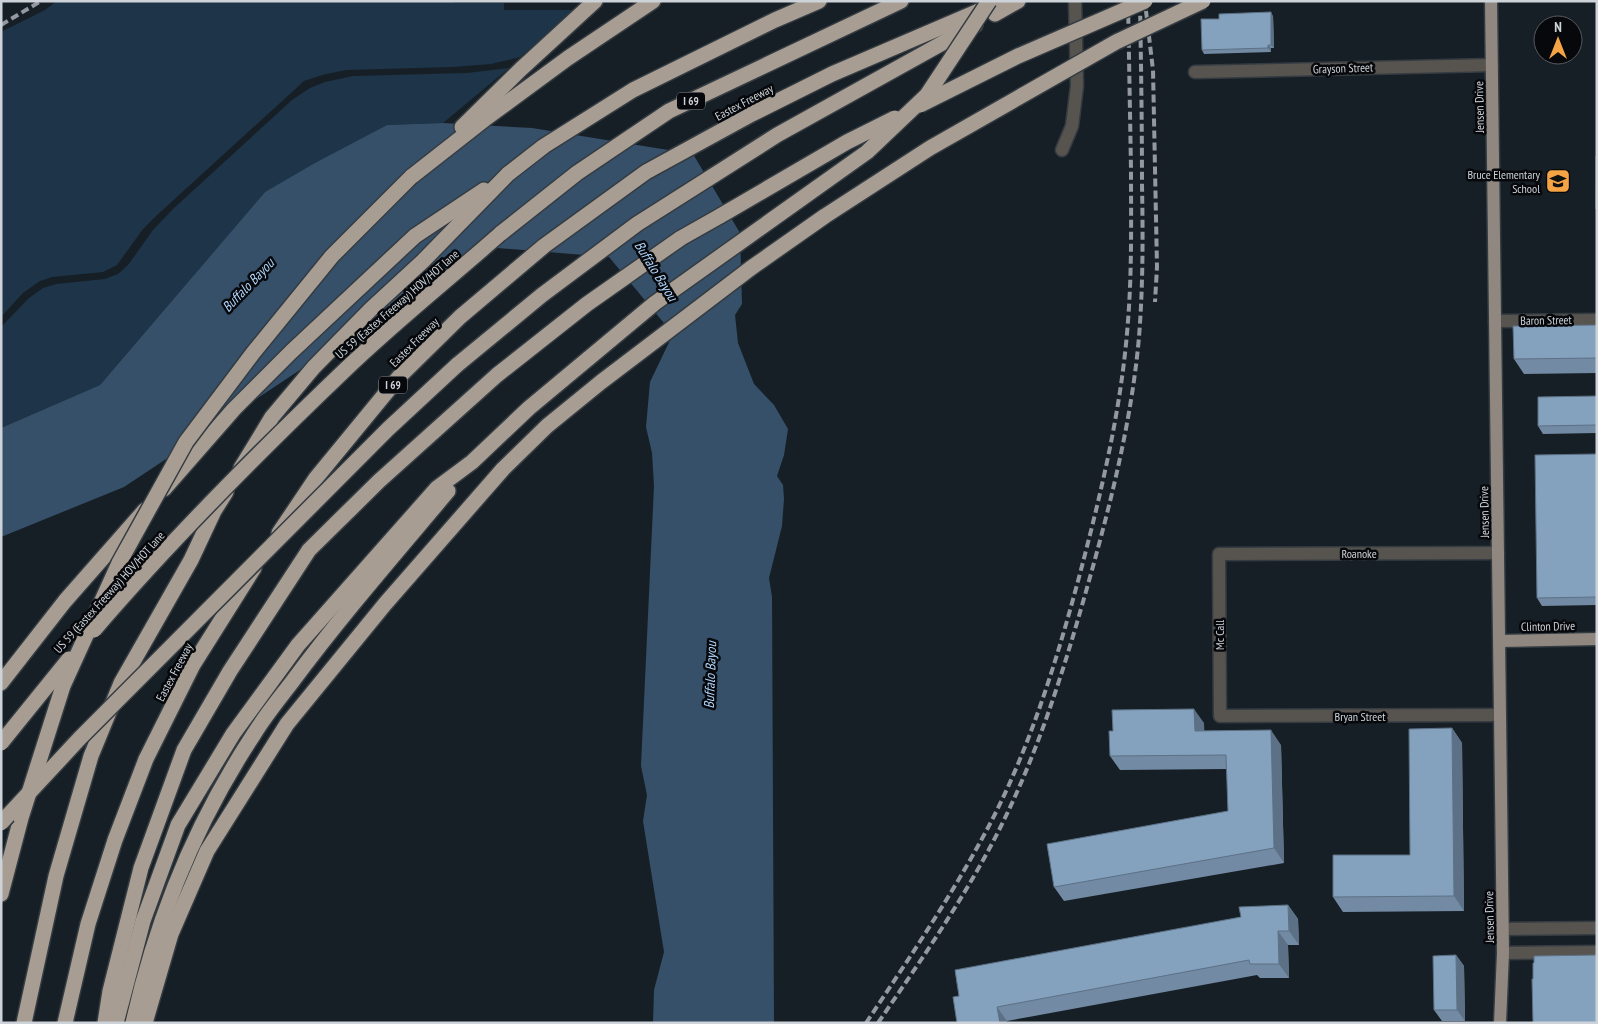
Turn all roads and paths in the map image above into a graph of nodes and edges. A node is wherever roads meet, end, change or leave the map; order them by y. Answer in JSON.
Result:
{"nodes":[{"id":1,"x":595,"y":1,"type":"edge"},
{"id":2,"x":653,"y":1,"type":"edge"},
{"id":3,"x":819,"y":1,"type":"edge"},
{"id":4,"x":901,"y":1,"type":"edge"},
{"id":5,"x":989,"y":1,"type":"edge"},
{"id":6,"x":1002,"y":1,"type":"edge"},
{"id":7,"x":1018,"y":1,"type":"edge"},
{"id":8,"x":1075,"y":1,"type":"edge"},
{"id":9,"x":1146,"y":1,"type":"edge"},
{"id":10,"x":1203,"y":1,"type":"edge"},
{"id":11,"x":1491,"y":1,"type":"edge"},
{"id":12,"x":1492,"y":65,"type":"junction"},
{"id":13,"x":1195,"y":72,"type":"dead end"},
{"id":14,"x":1062,"y":150,"type":"dead end"},
{"id":15,"x":508,"y":174,"type":"junction"},
{"id":16,"x":411,"y":177,"type":"junction"},
{"id":17,"x":1597,"y":320,"type":"edge"},
{"id":18,"x":1494,"y":321,"type":"junction"},
{"id":19,"x":472,"y":462,"type":"junction"},
{"id":20,"x":1498,"y":553,"type":"junction"},
{"id":21,"x":1219,"y":554,"type":"joint"},
{"id":22,"x":1597,"y":639,"type":"edge"},
{"id":23,"x":1500,"y":641,"type":"junction"},
{"id":24,"x":1,"y":683,"type":"edge"},
{"id":25,"x":1220,"y":716,"type":"joint"},
{"id":26,"x":1500,"y":716,"type":"junction"},
{"id":27,"x":1,"y":743,"type":"edge"},
{"id":28,"x":1,"y":823,"type":"edge"},
{"id":29,"x":1,"y":894,"type":"edge"},
{"id":30,"x":1597,"y":928,"type":"edge"},
{"id":31,"x":1503,"y":929,"type":"junction"},
{"id":32,"x":1597,"y":952,"type":"edge"},
{"id":33,"x":1503,"y":953,"type":"junction"},
{"id":34,"x":24,"y":1023,"type":"edge"},
{"id":35,"x":65,"y":1023,"type":"edge"},
{"id":36,"x":105,"y":1023,"type":"edge"},
{"id":37,"x":116,"y":1023,"type":"edge"},
{"id":38,"x":133,"y":1023,"type":"edge"},
{"id":39,"x":145,"y":1023,"type":"edge"},
{"id":40,"x":1500,"y":1023,"type":"edge"}],
"edges":[{"from":1,"to":16,"type":"highway"},
{"from":2,"to":16,"type":"highway"},
{"from":3,"to":15,"type":"highway"},
{"from":4,"to":27,"type":"highway","name":"US 59 (Eastex Freeway) HOV/HOT lane","number":"I 69","bridge":true},
{"from":5,"to":19,"type":"highway","bridge":true},
{"from":6,"to":35,"type":"highway","name":"Eastex Freeway","number":"I 69","bridge":true},
{"from":7,"to":28,"type":"highway","bridge":true},
{"from":8,"to":14,"type":"street"},
{"from":9,"to":36,"type":"highway","bridge":true},
{"from":10,"to":39,"type":"highway","bridge":true},
{"from":11,"to":12,"type":"main road","name":"Jensen Drive"},
{"from":12,"to":13,"type":"street","name":"Grayson Street"},
{"from":12,"to":18,"type":"main road","name":"Jensen Drive"},
{"from":15,"to":24,"type":"highway","bridge":true},
{"from":15,"to":34,"type":"highway","bridge":true},
{"from":16,"to":29,"type":"highway","bridge":true},
{"from":17,"to":18,"type":"street","name":"Baron Street"},
{"from":18,"to":20,"type":"main road","name":"Jensen Drive"},
{"from":19,"to":37,"type":"highway"},
{"from":19,"to":38,"type":"highway"},
{"from":20,"to":21,"type":"street","name":"Roanoke"},
{"from":20,"to":23,"type":"main road","name":"Jensen Drive"},
{"from":21,"to":25,"type":"street","name":"Mc Call"},
{"from":22,"to":23,"type":"main road","name":"Clinton Drive"},
{"from":23,"to":26,"type":"main road","name":"Jensen Drive"},
{"from":25,"to":26,"type":"street","name":"Bryan Street"},
{"from":26,"to":31,"type":"main road","name":"Jensen Drive"},
{"from":30,"to":31,"type":"street"},
{"from":31,"to":33,"type":"main road","name":"Jensen Drive"},
{"from":32,"to":33,"type":"street"},
{"from":33,"to":40,"type":"main road","name":"Jensen Drive"}]}
